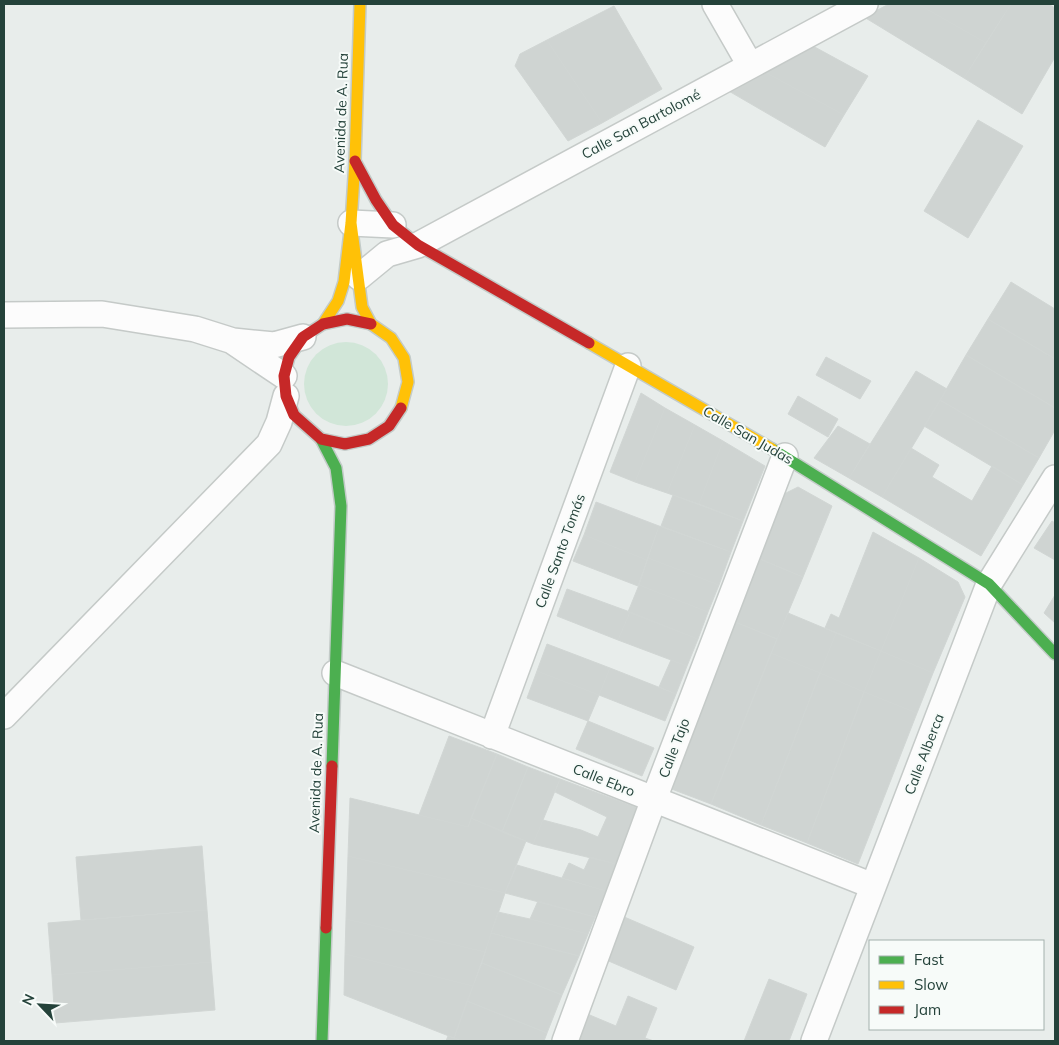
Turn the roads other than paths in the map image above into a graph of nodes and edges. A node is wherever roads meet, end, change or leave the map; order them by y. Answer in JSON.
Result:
{"nodes":[{"id":1,"x":360,"y":4,"type":"edge"},
{"id":2,"x":715,"y":4,"type":"edge"},
{"id":3,"x":865,"y":4,"type":"edge"},
{"id":4,"x":750,"y":65,"type":"junction"},
{"id":5,"x":355,"y":161,"type":"junction"},
{"id":6,"x":351,"y":223,"type":"junction"},
{"id":7,"x":393,"y":225,"type":"junction"},
{"id":8,"x":418,"y":245,"type":"junction"},
{"id":9,"x":359,"y":277,"type":"junction"},
{"id":10,"x":4,"y":315,"type":"edge"},
{"id":11,"x":371,"y":324,"type":"junction"},
{"id":12,"x":313,"y":330,"type":"junction"},
{"id":13,"x":233,"y":341,"type":"junction"},
{"id":14,"x":628,"y":366,"type":"junction"},
{"id":15,"x":285,"y":386,"type":"junction"},
{"id":16,"x":317,"y":435,"type":"junction"},
{"id":17,"x":369,"y":439,"type":"junction"},
{"id":18,"x":269,"y":444,"type":"junction"},
{"id":19,"x":360,"y":456,"type":"dead end"},
{"id":20,"x":785,"y":456,"type":"junction"},
{"id":21,"x":1055,"y":478,"type":"edge"},
{"id":22,"x":349,"y":480,"type":"dead end"},
{"id":23,"x":341,"y":506,"type":"junction"},
{"id":24,"x":989,"y":584,"type":"junction"},
{"id":25,"x":1055,"y":654,"type":"edge"},
{"id":26,"x":335,"y":673,"type":"junction"},
{"id":27,"x":4,"y":716,"type":"edge"},
{"id":28,"x":492,"y":736,"type":"junction"},
{"id":29,"x":654,"y":799,"type":"junction"},
{"id":30,"x":873,"y":886,"type":"junction"},
{"id":31,"x":322,"y":1041,"type":"edge"},
{"id":32,"x":565,"y":1041,"type":"edge"},
{"id":33,"x":814,"y":1041,"type":"edge"}],
"edges":[{"from":1,"to":5,"type":"street","name":"Avenida de A. Rua"},
{"from":2,"to":4,"type":"street"},
{"from":3,"to":4,"type":"street","name":"Calle San Bartolomé"},
{"from":4,"to":8,"type":"street","name":"Calle San Bartolomé"},
{"from":5,"to":6,"type":"street","name":"Avenida de A. Rua"},
{"from":5,"to":7,"type":"street","name":"Calle San Judas"},
{"from":6,"to":7,"type":"street"},
{"from":6,"to":9,"type":"street","name":"Avenida de A. Rua"},
{"from":6,"to":12,"type":"street","name":"Avenida de A. Rua"},
{"from":7,"to":8,"type":"street","name":"Calle San Judas"},
{"from":8,"to":9,"type":"street"},
{"from":8,"to":14,"type":"street","name":"Calle San Judas"},
{"from":9,"to":11,"type":"street","name":"Avenida de A. Rua"},
{"from":10,"to":13,"type":"street"},
{"from":11,"to":12,"type":"street"},
{"from":11,"to":17,"type":"street"},
{"from":12,"to":13,"type":"street"},
{"from":12,"to":15,"type":"street"},
{"from":13,"to":15,"type":"street"},
{"from":14,"to":20,"type":"street","name":"Calle San Judas"},
{"from":14,"to":28,"type":"street","name":"Calle Santo Tomás"},
{"from":15,"to":16,"type":"street"},
{"from":15,"to":18,"type":"street"},
{"from":16,"to":17,"type":"street"},
{"from":16,"to":18,"type":"street"},
{"from":16,"to":23,"type":"street","name":"Avenida de A. Rua"},
{"from":17,"to":19,"type":"street"},
{"from":18,"to":27,"type":"street"},
{"from":20,"to":24,"type":"street","name":"Calle San Judas"},
{"from":20,"to":29,"type":"street","name":"Calle Tajo"},
{"from":21,"to":24,"type":"street","name":"Calle Alberca"},
{"from":22,"to":23,"type":"street","name":"Avenida de A. Rua"},
{"from":23,"to":26,"type":"street","name":"Avenida de A. Rua"},
{"from":24,"to":25,"type":"street","name":"Calle San Judas"},
{"from":24,"to":30,"type":"street","name":"Calle Alberca"},
{"from":26,"to":28,"type":"street","name":"Calle Ebro"},
{"from":26,"to":31,"type":"street","name":"Avenida de A. Rua"},
{"from":28,"to":29,"type":"street","name":"Calle Ebro"},
{"from":29,"to":30,"type":"street","name":"Calle Ebro"},
{"from":29,"to":32,"type":"street","name":"Calle Tajo"},
{"from":30,"to":33,"type":"street","name":"Calle Alberca"}]}
